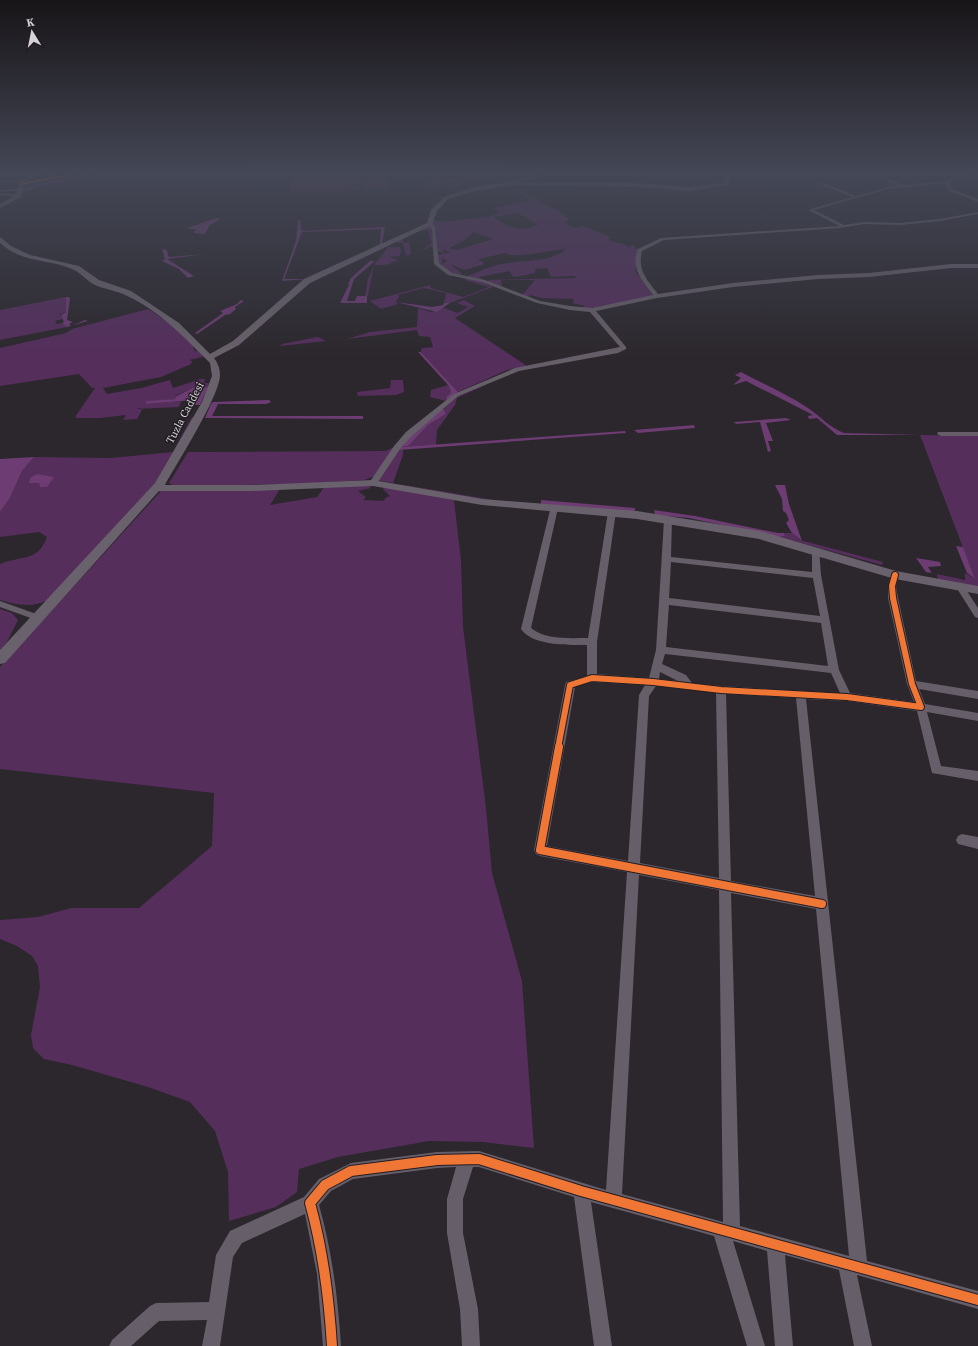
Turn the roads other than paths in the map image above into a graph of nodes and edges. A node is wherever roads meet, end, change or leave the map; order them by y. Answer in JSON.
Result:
{"nodes":[{"id":1,"x":409,"y":234,"type":"edge"},
{"id":2,"x":434,"y":234,"type":"edge"},
{"id":3,"x":736,"y":234,"type":"edge"},
{"id":4,"x":0,"y":239,"type":"edge"},
{"id":5,"x":978,"y":266,"type":"edge"},
{"id":6,"x":657,"y":296,"type":"junction"},
{"id":7,"x":592,"y":310,"type":"junction"},
{"id":8,"x":209,"y":357,"type":"junction"},
{"id":9,"x":941,"y":434,"type":"dead end"},
{"id":10,"x":978,"y":434,"type":"edge"},
{"id":11,"x":373,"y":482,"type":"junction"},
{"id":12,"x":157,"y":488,"type":"junction"},
{"id":13,"x":554,"y":508,"type":"junction"},
{"id":14,"x":612,"y":512,"type":"junction"},
{"id":15,"x":668,"y":520,"type":"junction"},
{"id":16,"x":816,"y":550,"type":"junction"},
{"id":17,"x":667,"y":559,"type":"junction"},
{"id":18,"x":895,"y":575,"type":"junction"},
{"id":19,"x":817,"y":576,"type":"junction"},
{"id":20,"x":960,"y":587,"type":"junction"},
{"id":21,"x":978,"y":590,"type":"edge"},
{"id":22,"x":664,"y":601,"type":"junction"},
{"id":23,"x":0,"y":604,"type":"edge"},
{"id":24,"x":978,"y":615,"type":"edge"},
{"id":25,"x":39,"y":618,"type":"junction"},
{"id":26,"x":826,"y":620,"type":"junction"},
{"id":27,"x":592,"y":642,"type":"junction"},
{"id":28,"x":661,"y":650,"type":"junction"},
{"id":29,"x":0,"y":659,"type":"edge"},
{"id":30,"x":657,"y":666,"type":"junction"},
{"id":31,"x":834,"y":670,"type":"junction"},
{"id":32,"x":592,"y":678,"type":"junction"},
{"id":33,"x":653,"y":682,"type":"junction"},
{"id":34,"x":912,"y":684,"type":"junction"},
{"id":35,"x":689,"y":686,"type":"junction"},
{"id":36,"x":721,"y":690,"type":"junction"},
{"id":37,"x":978,"y":695,"type":"edge"},
{"id":38,"x":801,"y":696,"type":"junction"},
{"id":39,"x":847,"y":697,"type":"junction"},
{"id":40,"x":921,"y":708,"type":"junction"},
{"id":41,"x":978,"y":717,"type":"edge"},
{"id":42,"x":978,"y":776,"type":"edge"},
{"id":43,"x":962,"y":840,"type":"dead end"},
{"id":44,"x":978,"y":843,"type":"edge"},
{"id":45,"x":633,"y":868,"type":"junction"},
{"id":46,"x":725,"y":886,"type":"junction"},
{"id":47,"x":822,"y":904,"type":"junction"},
{"id":48,"x":467,"y":1159,"type":"junction"},
{"id":49,"x":581,"y":1191,"type":"junction"},
{"id":50,"x":613,"y":1200,"type":"junction"},
{"id":51,"x":310,"y":1203,"type":"junction"},
{"id":52,"x":726,"y":1232,"type":"junction"},
{"id":53,"x":775,"y":1244,"type":"junction"},
{"id":54,"x":852,"y":1265,"type":"junction"},
{"id":55,"x":978,"y":1300,"type":"edge"},
{"id":56,"x":217,"y":1311,"type":"junction"},
{"id":57,"x":118,"y":1346,"type":"edge"},
{"id":58,"x":211,"y":1346,"type":"edge"},
{"id":59,"x":332,"y":1346,"type":"edge"},
{"id":60,"x":471,"y":1346,"type":"edge"},
{"id":61,"x":603,"y":1346,"type":"edge"},
{"id":62,"x":756,"y":1346,"type":"edge"},
{"id":63,"x":784,"y":1346,"type":"edge"},
{"id":64,"x":862,"y":1346,"type":"edge"}],
"edges":[{"from":1,"to":8,"type":"street"},
{"from":2,"to":7,"type":"street"},
{"from":3,"to":6,"type":"street"},
{"from":4,"to":8,"type":"street","name":"Tuzla Caddesi"},
{"from":5,"to":6,"type":"street"},
{"from":6,"to":7,"type":"street"},
{"from":7,"to":11,"type":"street"},
{"from":8,"to":12,"type":"street","name":"Tuzla Caddesi"},
{"from":9,"to":10,"type":"street"},
{"from":11,"to":12,"type":"street"},
{"from":11,"to":13,"type":"street"},
{"from":12,"to":25,"type":"street","name":"Tuzla Caddesi"},
{"from":13,"to":14,"type":"street"},
{"from":13,"to":27,"type":"street"},
{"from":14,"to":15,"type":"street"},
{"from":14,"to":27,"type":"street"},
{"from":15,"to":16,"type":"street"},
{"from":15,"to":17,"type":"street"},
{"from":16,"to":18,"type":"street"},
{"from":16,"to":19,"type":"street"},
{"from":17,"to":19,"type":"street"},
{"from":17,"to":22,"type":"street"},
{"from":18,"to":20,"type":"street"},
{"from":18,"to":34,"type":"street"},
{"from":19,"to":26,"type":"street"},
{"from":20,"to":21,"type":"street"},
{"from":20,"to":24,"type":"street"},
{"from":22,"to":26,"type":"street"},
{"from":22,"to":28,"type":"street"},
{"from":23,"to":25,"type":"street"},
{"from":25,"to":29,"type":"street","name":"Tuzla Caddesi"},
{"from":26,"to":31,"type":"street"},
{"from":27,"to":32,"type":"street"},
{"from":28,"to":30,"type":"street"},
{"from":28,"to":31,"type":"street"},
{"from":30,"to":33,"type":"street"},
{"from":30,"to":35,"type":"street"},
{"from":31,"to":39,"type":"street"},
{"from":32,"to":33,"type":"street"},
{"from":32,"to":45,"type":"street"},
{"from":33,"to":35,"type":"street"},
{"from":33,"to":45,"type":"street"},
{"from":34,"to":37,"type":"street"},
{"from":34,"to":40,"type":"street"},
{"from":35,"to":36,"type":"street"},
{"from":36,"to":38,"type":"street"},
{"from":36,"to":46,"type":"street"},
{"from":38,"to":39,"type":"street"},
{"from":38,"to":47,"type":"street"},
{"from":39,"to":40,"type":"street"},
{"from":40,"to":41,"type":"street"},
{"from":40,"to":42,"type":"street"},
{"from":43,"to":44,"type":"street"},
{"from":45,"to":46,"type":"street"},
{"from":45,"to":50,"type":"street"},
{"from":46,"to":47,"type":"street"},
{"from":46,"to":52,"type":"street"},
{"from":47,"to":54,"type":"street"},
{"from":48,"to":49,"type":"street"},
{"from":48,"to":51,"type":"street"},
{"from":48,"to":60,"type":"street"},
{"from":49,"to":50,"type":"street"},
{"from":49,"to":61,"type":"street"},
{"from":50,"to":52,"type":"street"},
{"from":51,"to":56,"type":"street"},
{"from":51,"to":59,"type":"street"},
{"from":52,"to":53,"type":"street"},
{"from":52,"to":62,"type":"street"},
{"from":53,"to":54,"type":"street"},
{"from":53,"to":63,"type":"street"},
{"from":54,"to":55,"type":"street"},
{"from":54,"to":64,"type":"street"},
{"from":56,"to":57,"type":"street"},
{"from":56,"to":58,"type":"street"}]}
